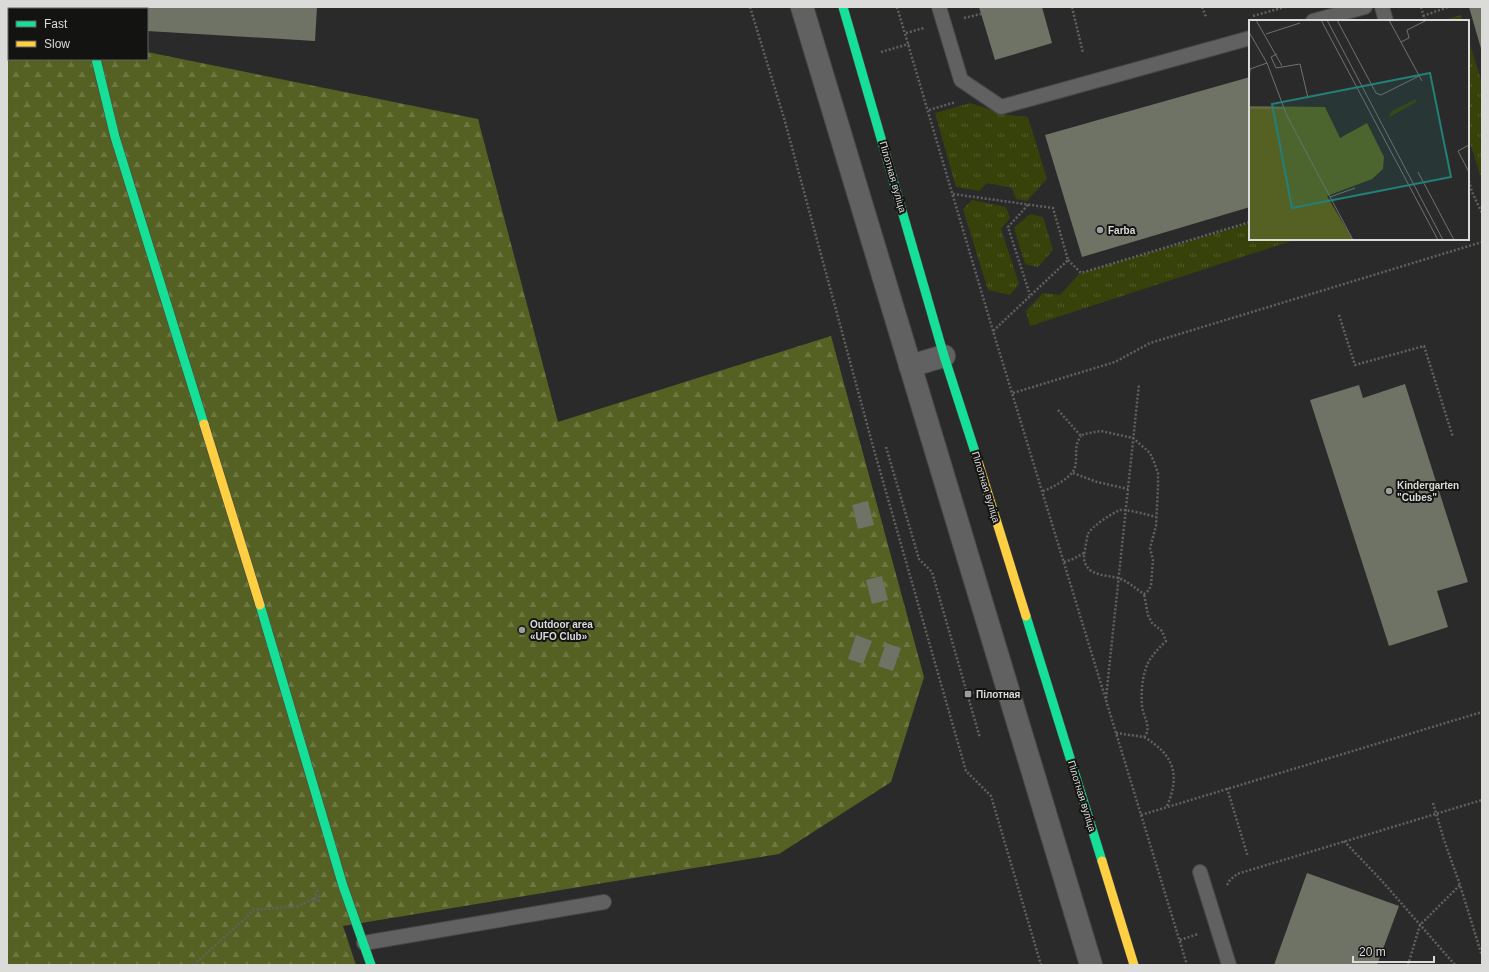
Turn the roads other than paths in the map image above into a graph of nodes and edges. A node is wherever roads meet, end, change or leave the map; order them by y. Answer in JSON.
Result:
{"nodes":[{"id":1,"x":802,"y":7,"type":"edge"},
{"id":2,"x":843,"y":7,"type":"edge"},
{"id":3,"x":939,"y":7,"type":"edge"},
{"id":4,"x":1365,"y":7,"type":"edge"},
{"id":5,"x":1382,"y":7,"type":"edge"},
{"id":6,"x":1317,"y":20,"type":"edge"},
{"id":7,"x":1386,"y":20,"type":"edge"},
{"id":8,"x":1249,"y":38,"type":"edge"},
{"id":9,"x":96,"y":60,"type":"edge"},
{"id":10,"x":944,"y":356,"type":"junction"},
{"id":11,"x":910,"y":366,"type":"junction"},
{"id":12,"x":1200,"y":872,"type":"dead end"},
{"id":13,"x":604,"y":902,"type":"dead end"},
{"id":14,"x":364,"y":943,"type":"junction"},
{"id":15,"x":371,"y":965,"type":"edge"},
{"id":16,"x":1091,"y":965,"type":"edge"},
{"id":17,"x":1134,"y":965,"type":"edge"},
{"id":18,"x":1229,"y":965,"type":"edge"}],
"edges":[{"from":1,"to":11,"type":"street"},
{"from":2,"to":10,"type":"street","name":"Пілотная вуліца"},
{"from":3,"to":8,"type":"lane"},
{"from":4,"to":6,"type":"lane"},
{"from":5,"to":7,"type":"lane"},
{"from":9,"to":14,"type":"street"},
{"from":10,"to":11,"type":"street"},
{"from":10,"to":17,"type":"street","name":"Пілотная вуліца"},
{"from":11,"to":16,"type":"street"},
{"from":12,"to":18,"type":"lane"},
{"from":13,"to":14,"type":"lane"},
{"from":14,"to":15,"type":"street"}]}
